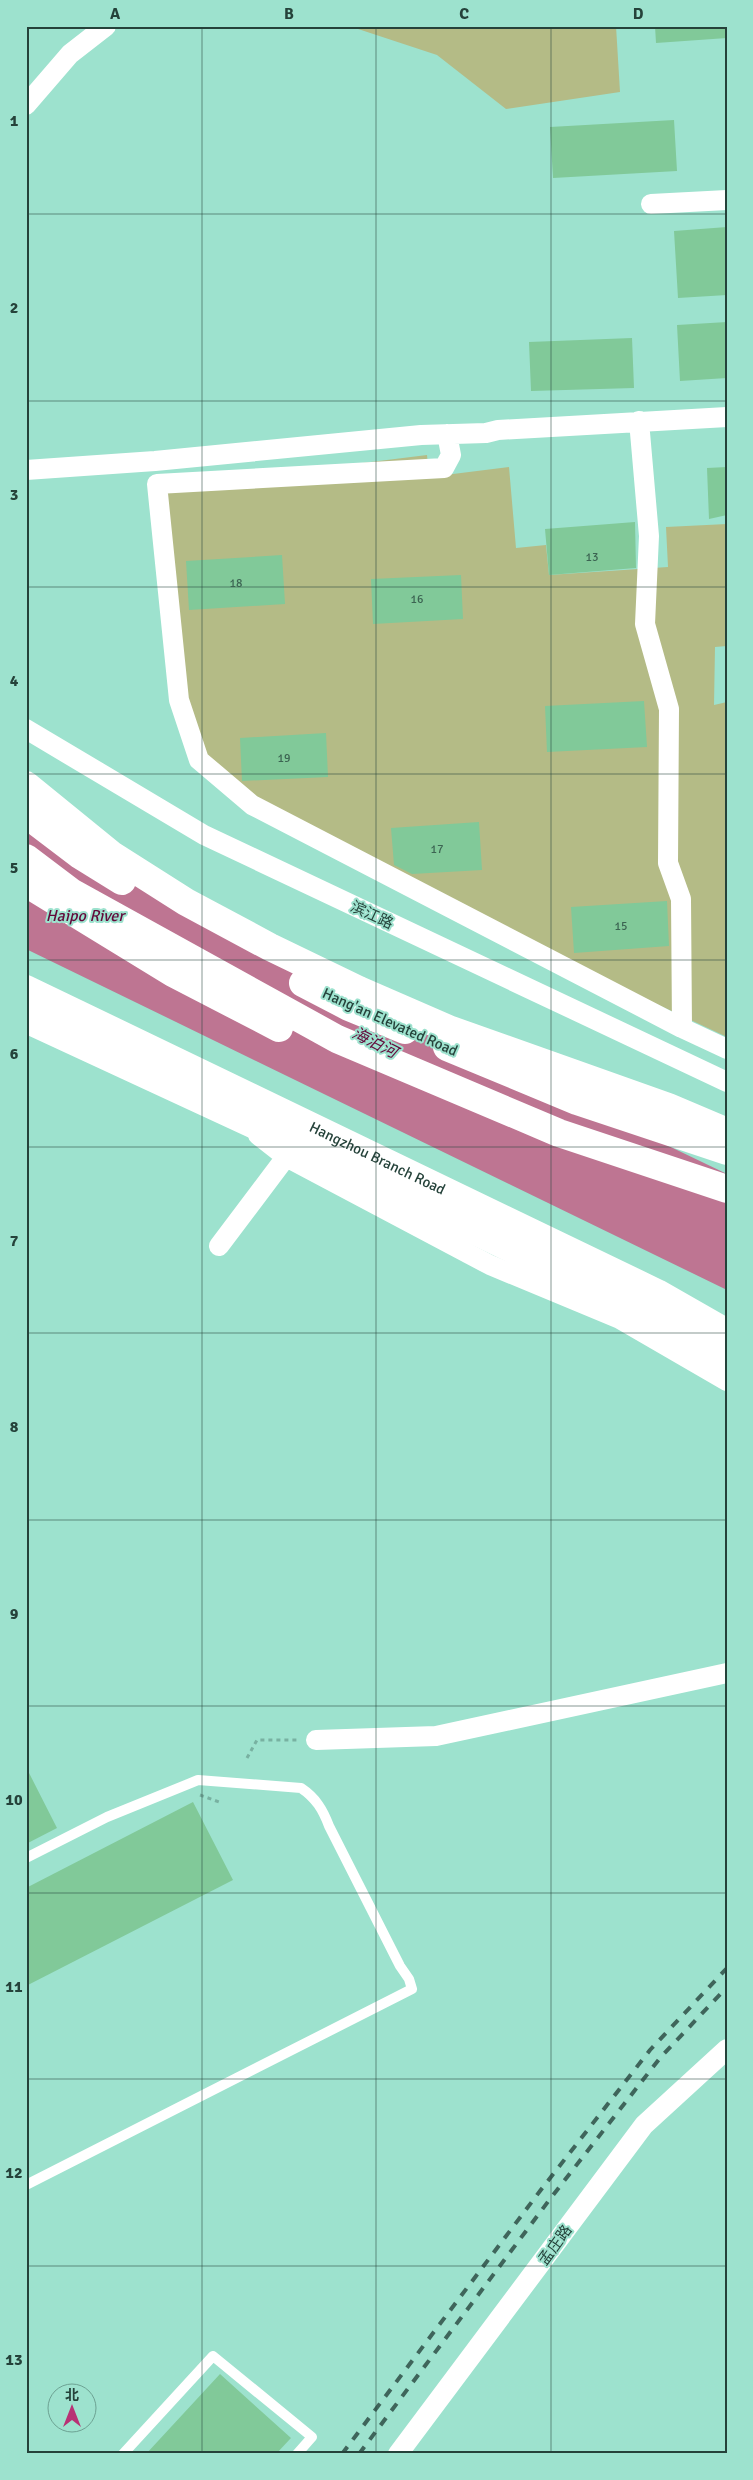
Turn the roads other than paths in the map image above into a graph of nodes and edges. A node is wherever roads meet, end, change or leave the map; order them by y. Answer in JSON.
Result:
{"nodes":[{"id":1,"x":106,"y":26,"type":"edge"},
{"id":2,"x":26,"y":105,"type":"edge"},
{"id":3,"x":727,"y":200,"type":"edge"},
{"id":4,"x":651,"y":204,"type":"dead end"},
{"id":5,"x":727,"y":418,"type":"edge"},
{"id":6,"x":640,"y":420,"type":"junction"},
{"id":7,"x":448,"y":434,"type":"junction"},
{"id":8,"x":26,"y":470,"type":"edge"},
{"id":9,"x":26,"y":729,"type":"edge"},
{"id":10,"x":26,"y":785,"type":"edge"},
{"id":11,"x":26,"y":814,"type":"edge"},
{"id":12,"x":26,"y":858,"type":"edge"},
{"id":13,"x":26,"y":883,"type":"edge"},
{"id":14,"x":26,"y":989,"type":"edge"},
{"id":15,"x":26,"y":1019,"type":"edge"},
{"id":16,"x":682,"y":1028,"type":"junction"},
{"id":17,"x":727,"y":1049,"type":"edge"},
{"id":18,"x":727,"y":1082,"type":"edge"},
{"id":19,"x":231,"y":1114,"type":"junction"},
{"id":20,"x":727,"y":1132,"type":"edge"},
{"id":21,"x":602,"y":1147,"type":"junction"},
{"id":22,"x":336,"y":1150,"type":"junction"},
{"id":23,"x":727,"y":1151,"type":"edge"},
{"id":24,"x":286,"y":1157,"type":"junction"},
{"id":25,"x":727,"y":1189,"type":"edge"},
{"id":26,"x":219,"y":1246,"type":"dead end"},
{"id":27,"x":727,"y":1333,"type":"edge"},
{"id":28,"x":727,"y":1361,"type":"edge"},
{"id":29,"x":727,"y":1380,"type":"edge"},
{"id":30,"x":727,"y":1673,"type":"edge"},
{"id":31,"x":316,"y":1740,"type":"road end"},
{"id":32,"x":26,"y":1858,"type":"edge"},
{"id":33,"x":727,"y":2049,"type":"edge"},
{"id":34,"x":26,"y":2185,"type":"edge"},
{"id":35,"x":124,"y":2454,"type":"edge"},
{"id":36,"x":296,"y":2454,"type":"edge"},
{"id":37,"x":398,"y":2454,"type":"edge"}],
"edges":[{"from":1,"to":2,"type":"street"},
{"from":3,"to":4,"type":"street"},
{"from":5,"to":6,"type":"street"},
{"from":6,"to":7,"type":"street"},
{"from":6,"to":16,"type":"street"},
{"from":7,"to":8,"type":"street"},
{"from":7,"to":16,"type":"street"},
{"from":9,"to":18,"type":"street","name":"滨江路"},
{"from":10,"to":20,"type":"main road"},
{"from":11,"to":23,"type":"main road","name":"Hang'an Elevated Road"},
{"from":12,"to":21,"type":"main road"},
{"from":13,"to":21,"type":"main road"},
{"from":14,"to":22,"type":"main road","name":"Hangzhou Branch Road"},
{"from":15,"to":19,"type":"main road","name":"Hangzhou Branch Road"},
{"from":16,"to":17,"type":"street"},
{"from":19,"to":22,"type":"main road","name":"Hangzhou Branch Road"},
{"from":19,"to":24,"type":"street"},
{"from":21,"to":25,"type":"main road"},
{"from":22,"to":27,"type":"main road","name":"Hangzhou Branch Road"},
{"from":22,"to":28,"type":"main road","name":"Hangzhou Branch Road"},
{"from":24,"to":26,"type":"street"},
{"from":24,"to":29,"type":"street"},
{"from":30,"to":31,"type":"street"},
{"from":32,"to":34,"type":"lane"},
{"from":33,"to":37,"type":"street","name":"孟庄路"},
{"from":35,"to":36,"type":"lane"}]}
